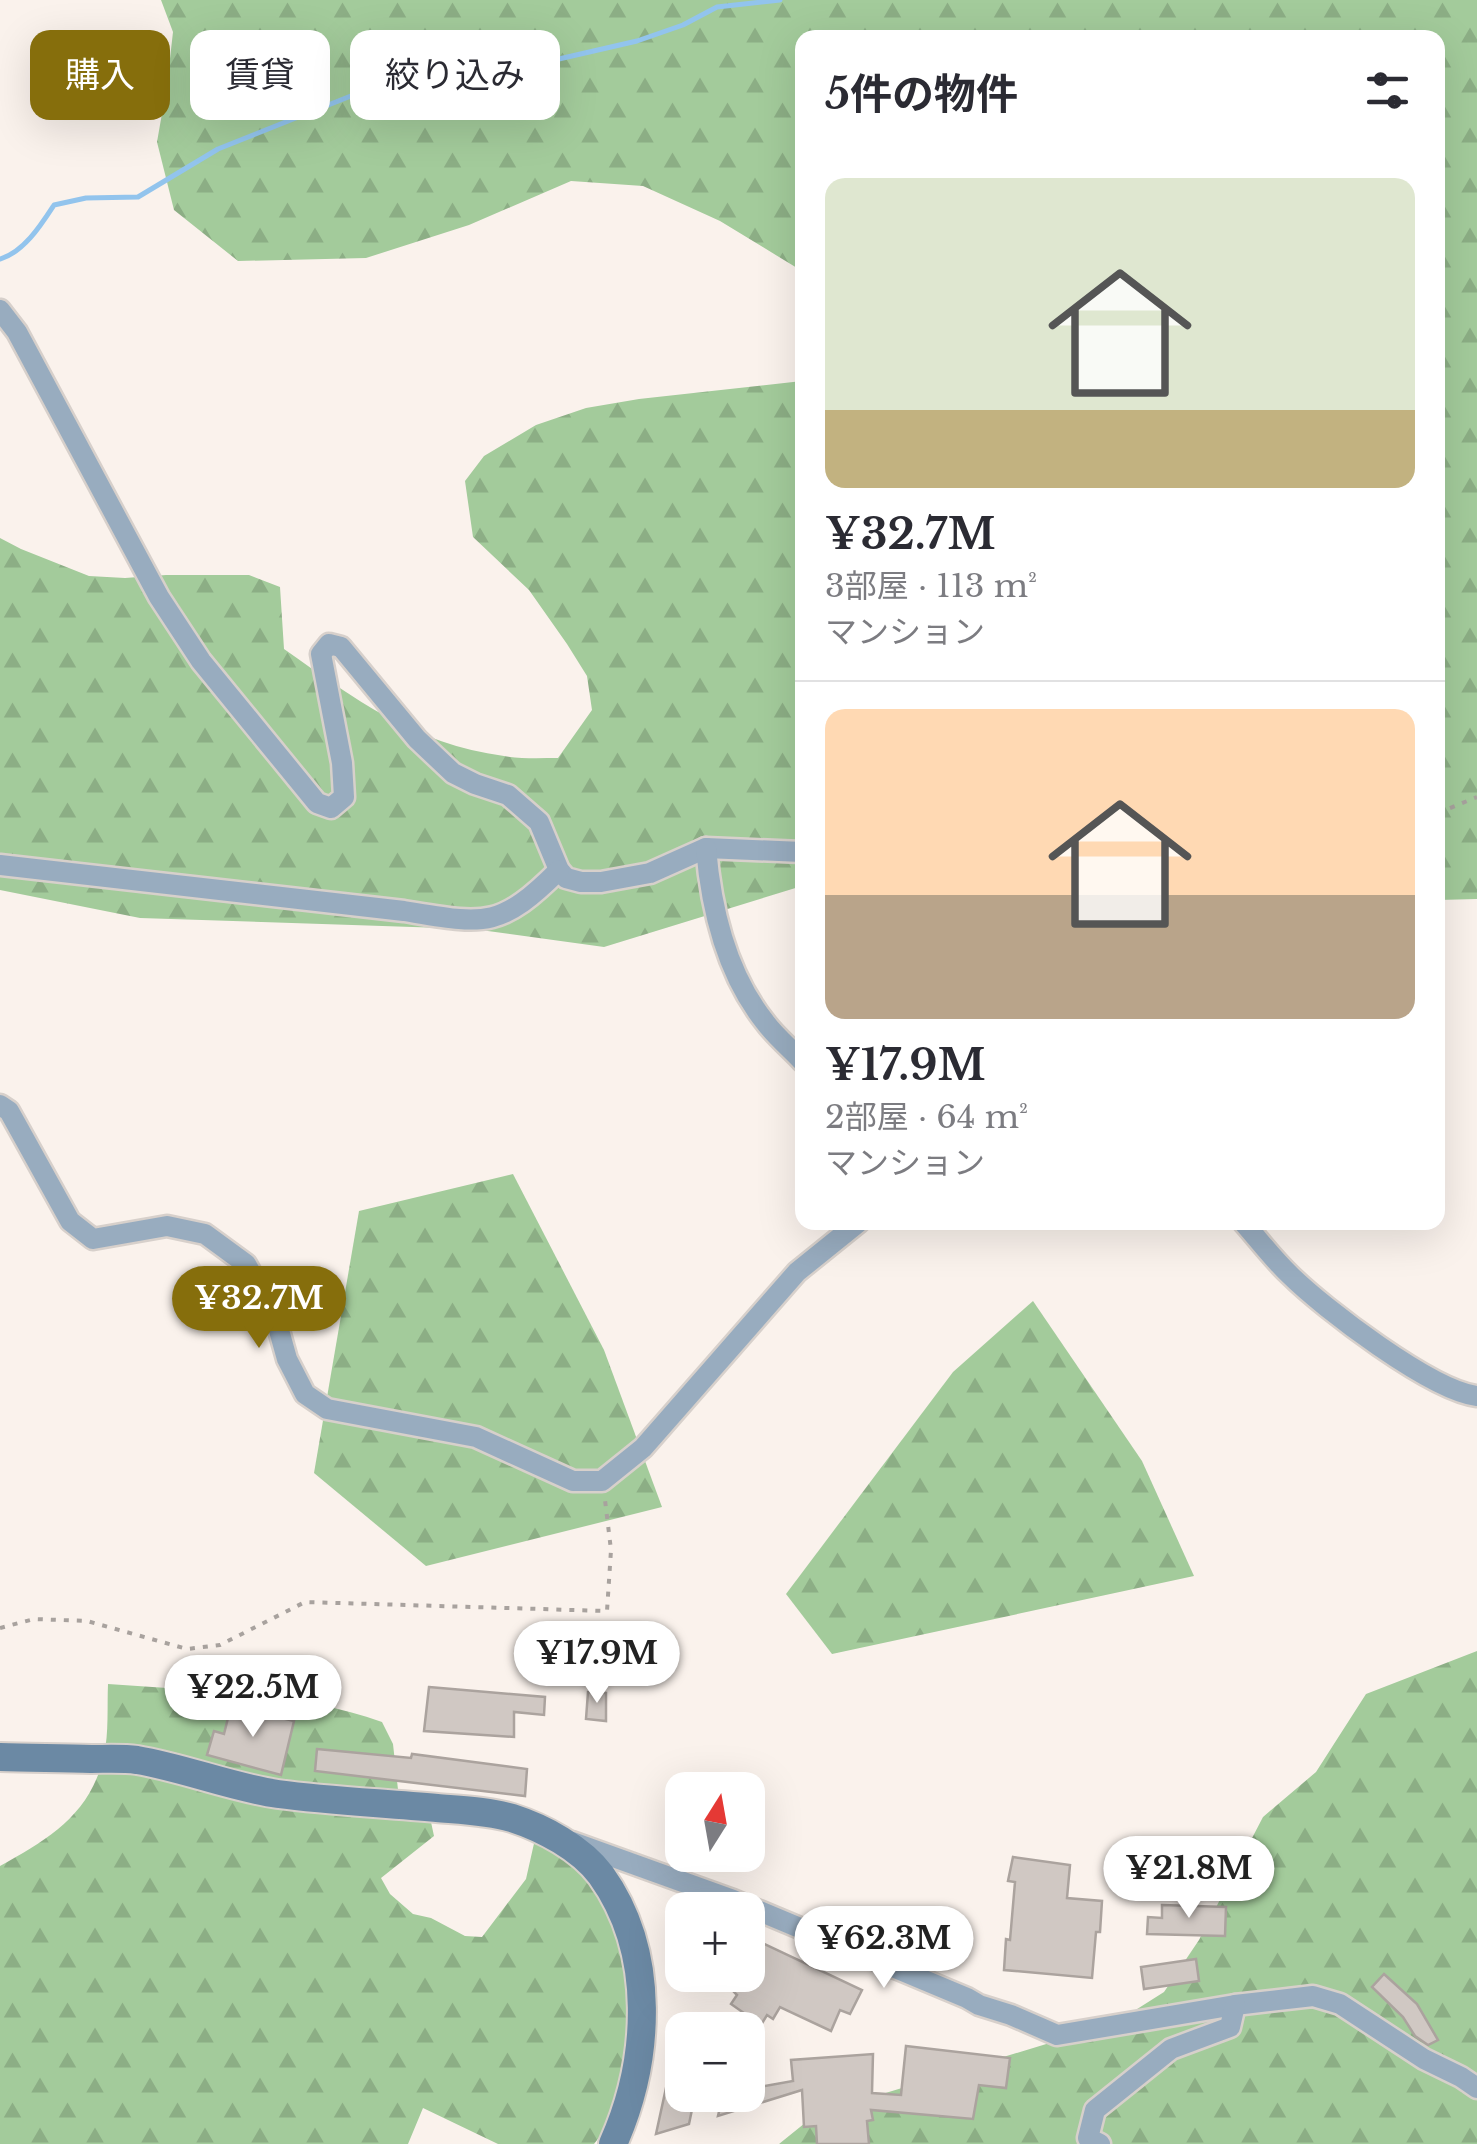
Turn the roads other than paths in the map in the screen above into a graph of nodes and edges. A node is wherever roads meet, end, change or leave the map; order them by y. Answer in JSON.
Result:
{"nodes":[{"id":1,"x":0,"y":310,"type":"edge"},
{"id":2,"x":706,"y":848,"type":"junction"},
{"id":3,"x":795,"y":852,"type":"edge"},
{"id":4,"x":0,"y":865,"type":"edge"},
{"id":5,"x":559,"y":870,"type":"junction"},
{"id":6,"x":795,"y":1054,"type":"edge"},
{"id":7,"x":0,"y":1105,"type":"edge"},
{"id":8,"x":849,"y":1230,"type":"edge"},
{"id":9,"x":1251,"y":1230,"type":"edge"},
{"id":10,"x":1477,"y":1396,"type":"edge"},
{"id":11,"x":0,"y":1757,"type":"edge"},
{"id":12,"x":546,"y":1832,"type":"junction"},
{"id":13,"x":1235,"y":2005,"type":"junction"},
{"id":14,"x":1477,"y":2088,"type":"edge"},
{"id":15,"x":613,"y":2144,"type":"edge"},
{"id":16,"x":1100,"y":2144,"type":"edge"}],
"edges":[{"from":1,"to":5,"type":"street"},
{"from":2,"to":3,"type":"street"},
{"from":2,"to":5,"type":"street"},
{"from":2,"to":6,"type":"street"},
{"from":4,"to":5,"type":"street"},
{"from":7,"to":8,"type":"street"},
{"from":9,"to":10,"type":"street"},
{"from":11,"to":12,"type":"street"},
{"from":12,"to":13,"type":"street"},
{"from":12,"to":15,"type":"street"},
{"from":13,"to":14,"type":"street"},
{"from":13,"to":16,"type":"street"}]}
